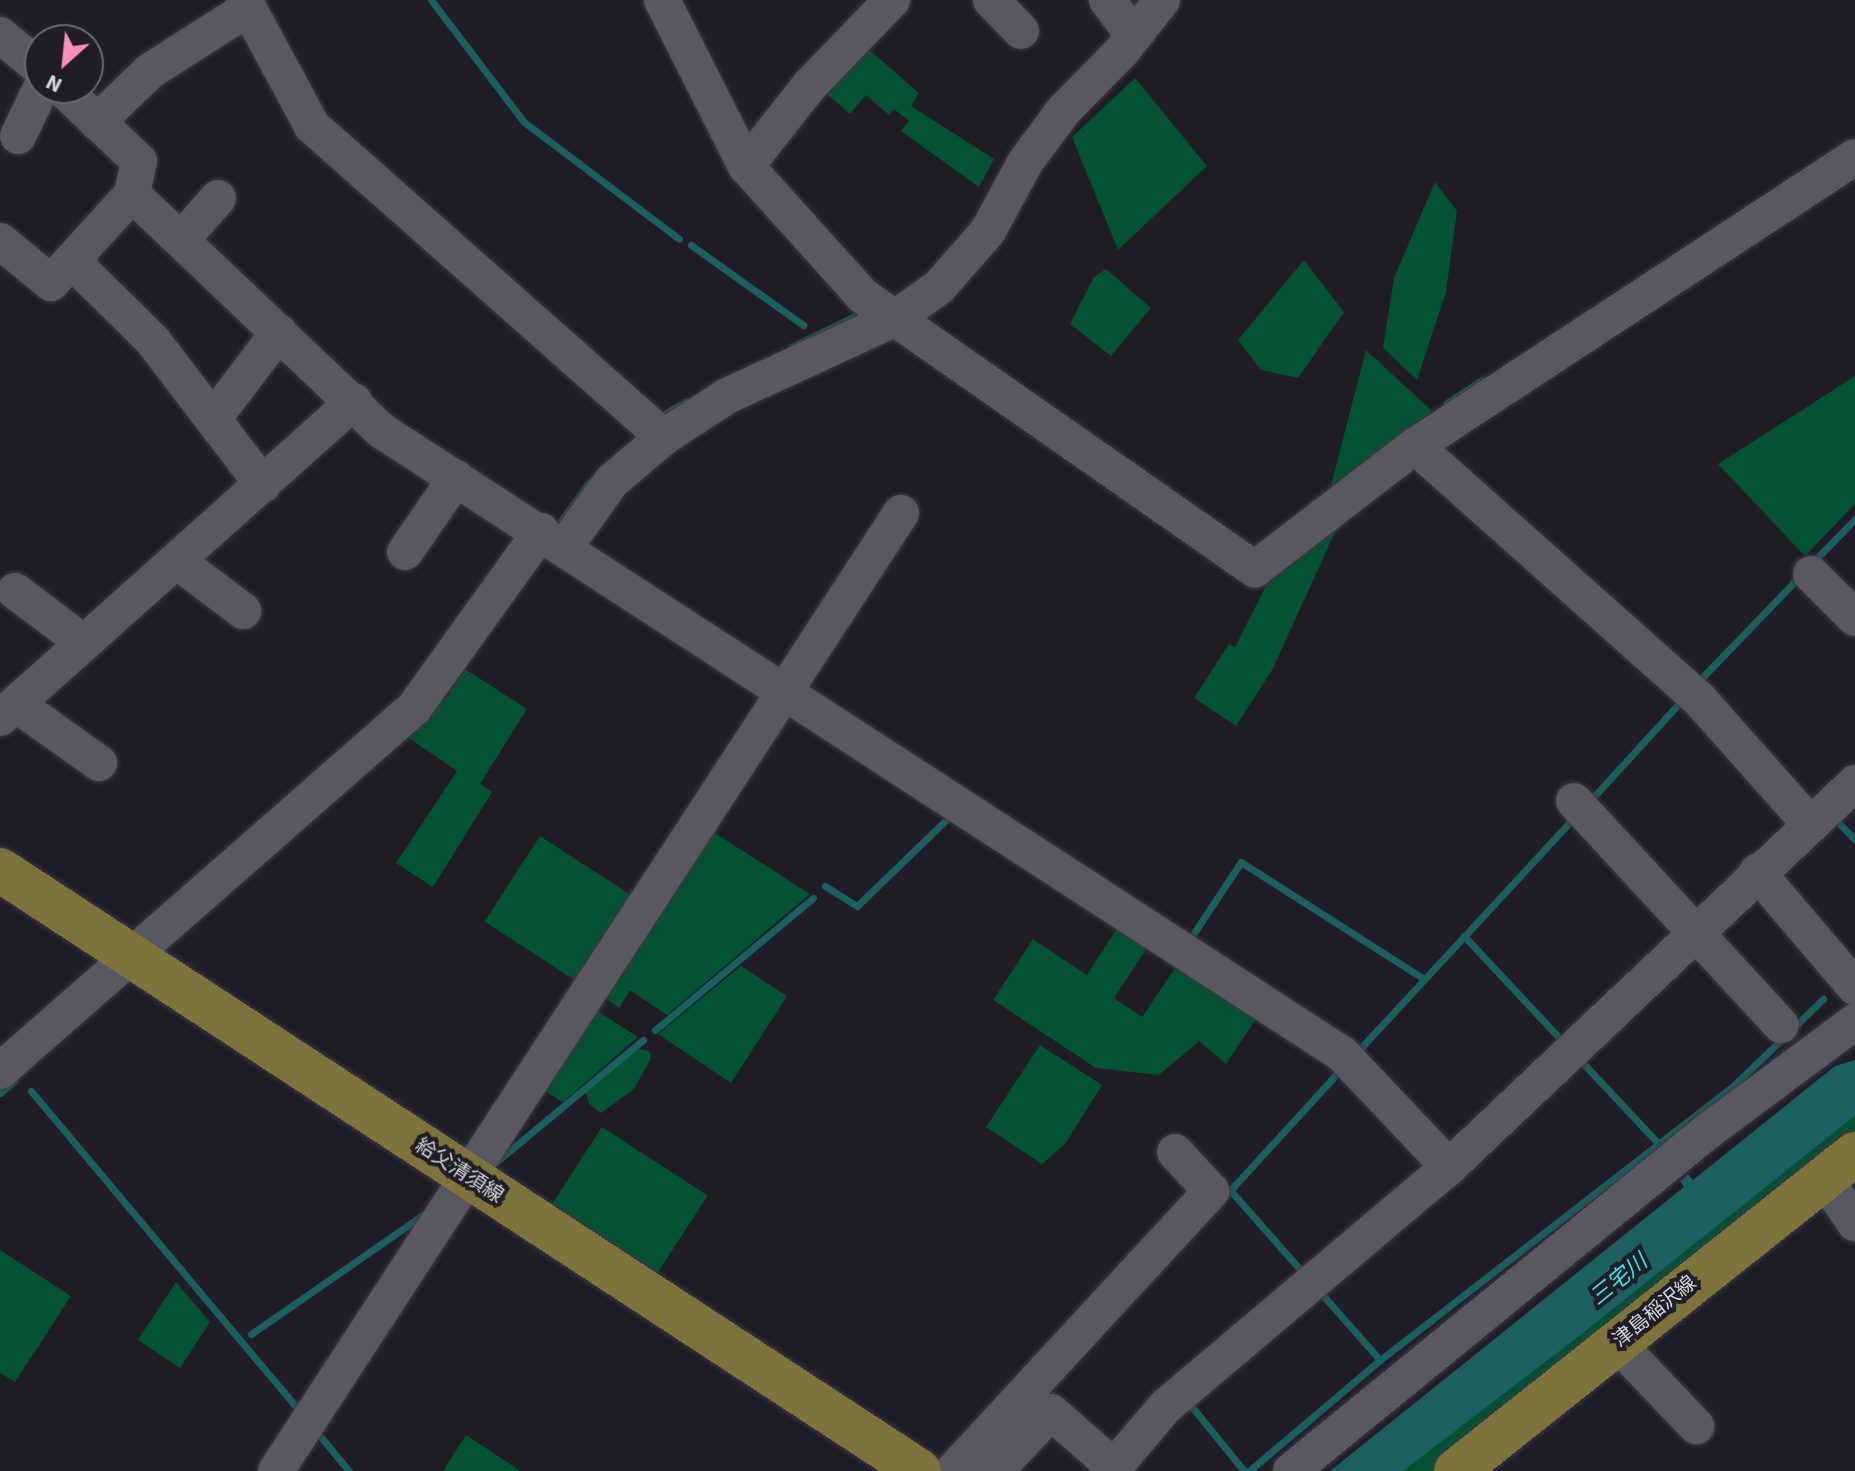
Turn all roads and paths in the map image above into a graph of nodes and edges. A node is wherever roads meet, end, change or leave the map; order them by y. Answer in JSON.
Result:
{"nodes":[{"id":1,"x":662,"y":0,"type":"edge"},
{"id":2,"x":892,"y":0,"type":"edge"},
{"id":3,"x":991,"y":0,"type":"edge"},
{"id":4,"x":1107,"y":0,"type":"edge"},
{"id":5,"x":1162,"y":0,"type":"edge"},
{"id":6,"x":247,"y":4,"type":"edge"},
{"id":7,"x":1021,"y":31,"type":"dead end"},
{"id":8,"x":0,"y":35,"type":"edge"},
{"id":9,"x":1134,"y":36,"type":"junction"},
{"id":10,"x":24,"y":55,"type":"edge"},
{"id":11,"x":33,"y":104,"type":"edge"},
{"id":12,"x":78,"y":104,"type":"edge"},
{"id":13,"x":97,"y":122,"type":"junction"},
{"id":14,"x":18,"y":136,"type":"dead end"},
{"id":15,"x":1855,"y":157,"type":"edge"},
{"id":16,"x":746,"y":166,"type":"junction"},
{"id":17,"x":132,"y":194,"type":"junction"},
{"id":18,"x":218,"y":198,"type":"dead end"},
{"id":19,"x":181,"y":240,"type":"junction"},
{"id":20,"x":0,"y":241,"type":"edge"},
{"id":21,"x":72,"y":261,"type":"junction"},
{"id":22,"x":894,"y":319,"type":"junction"},
{"id":23,"x":279,"y":332,"type":"junction"},
{"id":24,"x":354,"y":402,"type":"junction"},
{"id":25,"x":213,"y":419,"type":"junction"},
{"id":26,"x":664,"y":437,"type":"junction"},
{"id":27,"x":1415,"y":446,"type":"junction"},
{"id":28,"x":456,"y":478,"type":"junction"},
{"id":29,"x":263,"y":485,"type":"junction"},
{"id":30,"x":901,"y":513,"type":"dead end"},
{"id":31,"x":553,"y":538,"type":"junction"},
{"id":32,"x":405,"y":552,"type":"dead end"},
{"id":33,"x":177,"y":561,"type":"junction"},
{"id":34,"x":1811,"y":574,"type":"dead end"},
{"id":35,"x":15,"y":591,"type":"dead end"},
{"id":36,"x":243,"y":611,"type":"dead end"},
{"id":37,"x":1855,"y":618,"type":"edge"},
{"id":38,"x":84,"y":643,"type":"junction"},
{"id":39,"x":785,"y":690,"type":"junction"},
{"id":40,"x":8,"y":711,"type":"edge"},
{"id":41,"x":99,"y":763,"type":"dead end"},
{"id":42,"x":1855,"y":783,"type":"edge"},
{"id":43,"x":1581,"y":809,"type":"dead end"},
{"id":44,"x":1810,"y":824,"type":"junction"},
{"id":45,"x":0,"y":870,"type":"edge"},
{"id":46,"x":1757,"y":872,"type":"junction"},
{"id":47,"x":1694,"y":932,"type":"junction"},
{"id":48,"x":135,"y":958,"type":"junction"},
{"id":49,"x":1855,"y":987,"type":"edge"},
{"id":50,"x":1855,"y":1022,"type":"edge"},
{"id":51,"x":1781,"y":1025,"type":"dead end"},
{"id":52,"x":0,"y":1071,"type":"edge"},
{"id":53,"x":1175,"y":1152,"type":"dead end"},
{"id":54,"x":1840,"y":1166,"type":"edge"},
{"id":55,"x":1449,"y":1167,"type":"junction"},
{"id":56,"x":468,"y":1176,"type":"junction"},
{"id":57,"x":1855,"y":1223,"type":"edge"},
{"id":58,"x":1617,"y":1343,"type":"junction"},
{"id":59,"x":1696,"y":1426,"type":"dead end"},
{"id":60,"x":276,"y":1471,"type":"edge"},
{"id":61,"x":919,"y":1471,"type":"edge"},
{"id":62,"x":953,"y":1471,"type":"edge"},
{"id":63,"x":995,"y":1471,"type":"edge"},
{"id":64,"x":1291,"y":1471,"type":"edge"},
{"id":65,"x":1456,"y":1471,"type":"edge"}],
"edges":[{"from":1,"to":16,"type":"street"},
{"from":2,"to":16,"type":"street"},
{"from":3,"to":7,"type":"street"},
{"from":4,"to":9,"type":"street"},
{"from":5,"to":9,"type":"street"},
{"from":6,"to":13,"type":"street"},
{"from":6,"to":26,"type":"street"},
{"from":8,"to":10,"type":"street"},
{"from":9,"to":22,"type":"street"},
{"from":11,"to":14,"type":"street"},
{"from":12,"to":13,"type":"street"},
{"from":13,"to":17,"type":"street"},
{"from":15,"to":27,"type":"street"},
{"from":16,"to":22,"type":"street"},
{"from":17,"to":19,"type":"street"},
{"from":17,"to":21,"type":"street"},
{"from":18,"to":19,"type":"street"},
{"from":19,"to":23,"type":"street"},
{"from":20,"to":21,"type":"street"},
{"from":21,"to":25,"type":"street"},
{"from":22,"to":26,"type":"street"},
{"from":22,"to":27,"type":"street"},
{"from":23,"to":24,"type":"street"},
{"from":23,"to":25,"type":"street"},
{"from":24,"to":28,"type":"street"},
{"from":24,"to":29,"type":"street"},
{"from":25,"to":29,"type":"street"},
{"from":26,"to":31,"type":"street"},
{"from":27,"to":44,"type":"street"},
{"from":28,"to":31,"type":"street"},
{"from":28,"to":32,"type":"street"},
{"from":29,"to":33,"type":"street"},
{"from":30,"to":39,"type":"street"},
{"from":31,"to":39,"type":"street"},
{"from":31,"to":48,"type":"street"},
{"from":33,"to":36,"type":"street"},
{"from":33,"to":38,"type":"street"},
{"from":34,"to":37,"type":"street"},
{"from":35,"to":38,"type":"street"},
{"from":38,"to":40,"type":"street"},
{"from":39,"to":55,"type":"street"},
{"from":39,"to":56,"type":"street"},
{"from":40,"to":41,"type":"street"},
{"from":42,"to":44,"type":"street"},
{"from":43,"to":47,"type":"street"},
{"from":44,"to":46,"type":"street"},
{"from":45,"to":48,"type":"main road","name":"給父清須線"},
{"from":46,"to":47,"type":"street"},
{"from":46,"to":49,"type":"street"},
{"from":47,"to":51,"type":"street"},
{"from":47,"to":55,"type":"street"},
{"from":48,"to":52,"type":"street"},
{"from":48,"to":56,"type":"main road","name":"給父清須線"},
{"from":50,"to":64,"type":"street"},
{"from":53,"to":62,"type":"street"},
{"from":54,"to":57,"type":"street"},
{"from":54,"to":58,"type":"main road","name":"津島稲沢線"},
{"from":55,"to":63,"type":"street"},
{"from":56,"to":60,"type":"street"},
{"from":56,"to":61,"type":"main road","name":"給父清須線"},
{"from":58,"to":59,"type":"street"},
{"from":58,"to":65,"type":"main road","name":"津島稲沢線"}]}
